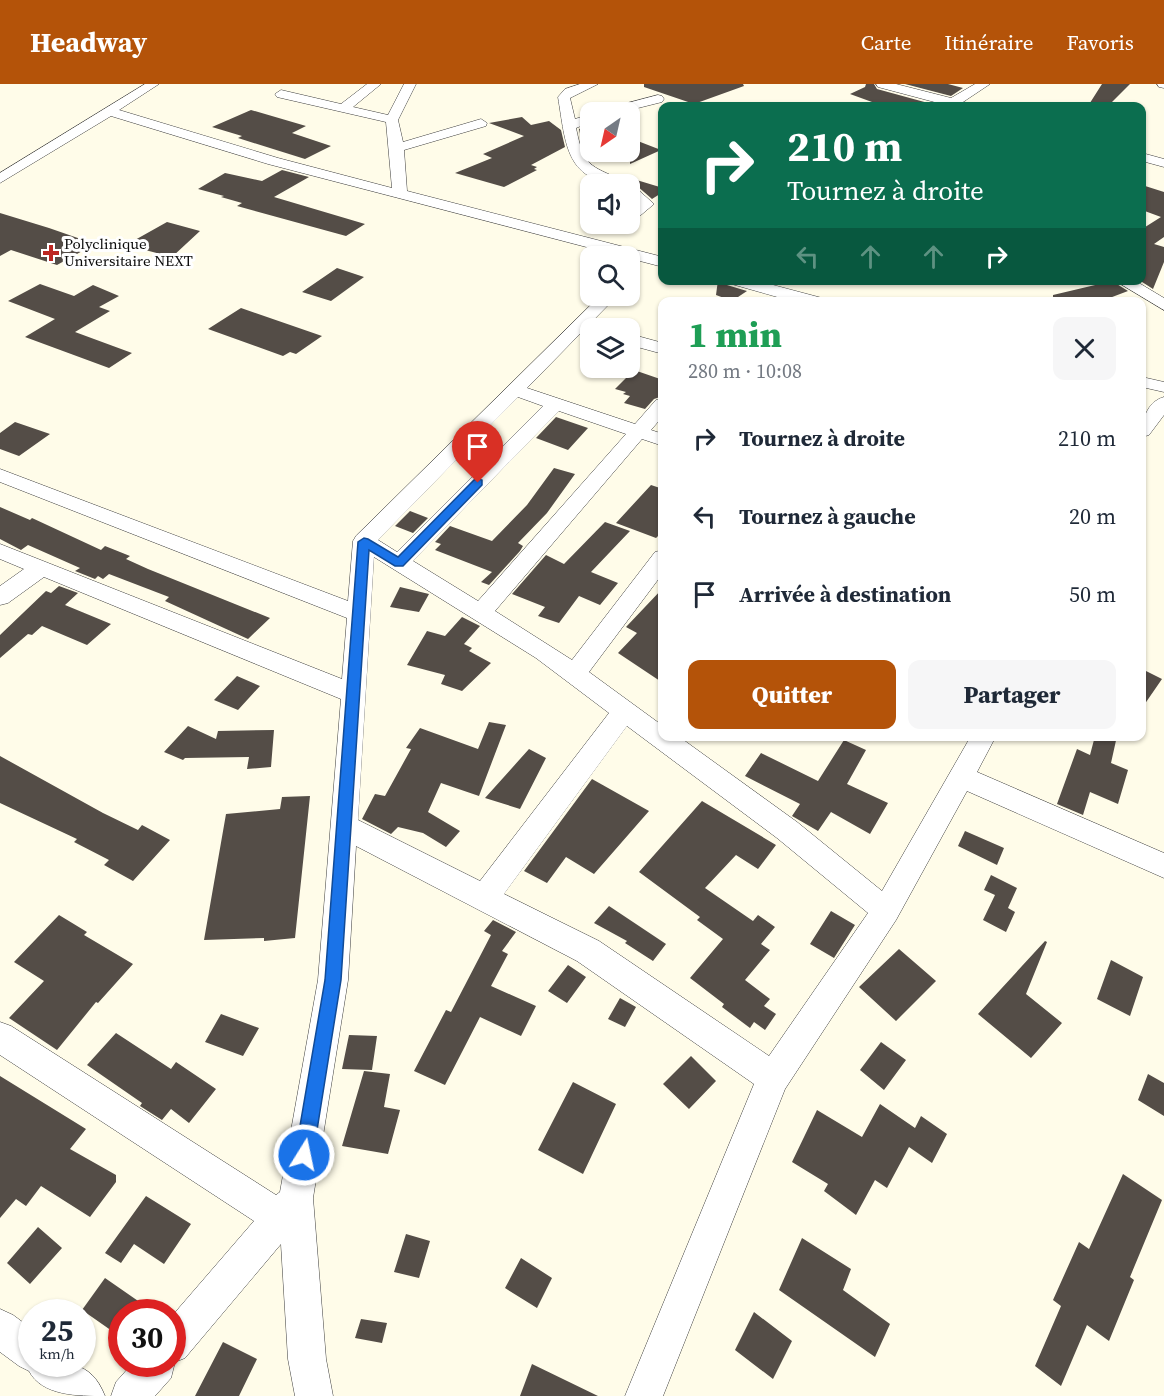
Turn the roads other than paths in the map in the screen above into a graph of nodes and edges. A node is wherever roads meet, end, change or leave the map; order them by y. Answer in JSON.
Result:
{"nodes":[{"id":1,"x":153,"y":84,"type":"edge"},
{"id":2,"x":375,"y":84,"type":"edge"},
{"id":3,"x":410,"y":84,"type":"edge"},
{"id":4,"x":592,"y":84,"type":"edge"},
{"id":5,"x":882,"y":84,"type":"edge"},
{"id":6,"x":984,"y":84,"type":"edge"},
{"id":7,"x":281,"y":94,"type":"dead end"},
{"id":8,"x":658,"y":99,"type":"dead end"},
{"id":9,"x":945,"y":102,"type":"edge"},
{"id":10,"x":959,"y":102,"type":"edge"},
{"id":11,"x":640,"y":104,"type":"edge"},
{"id":12,"x":343,"y":109,"type":"junction"},
{"id":13,"x":108,"y":111,"type":"junction"},
{"id":14,"x":392,"y":120,"type":"junction"},
{"id":15,"x":580,"y":122,"type":"edge"},
{"id":16,"x":481,"y":123,"type":"dead end"},
{"id":17,"x":571,"y":126,"type":"junction"},
{"id":18,"x":397,"y":148,"type":"junction"},
{"id":19,"x":1146,"y":158,"type":"edge"},
{"id":20,"x":1164,"y":163,"type":"edge"},
{"id":21,"x":597,"y":174,"type":"edge"},
{"id":22,"x":0,"y":179,"type":"edge"},
{"id":23,"x":400,"y":194,"type":"junction"},
{"id":24,"x":640,"y":198,"type":"edge"},
{"id":25,"x":658,"y":200,"type":"edge"},
{"id":26,"x":647,"y":204,"type":"junction"},
{"id":27,"x":640,"y":209,"type":"edge"},
{"id":28,"x":609,"y":234,"type":"edge"},
{"id":29,"x":595,"y":245,"type":"junction"},
{"id":30,"x":647,"y":258,"type":"junction"},
{"id":31,"x":658,"y":261,"type":"edge"},
{"id":32,"x":640,"y":265,"type":"edge"},
{"id":33,"x":753,"y":285,"type":"edge"},
{"id":34,"x":1130,"y":285,"type":"edge"},
{"id":35,"x":797,"y":297,"type":"edge"},
{"id":36,"x":1164,"y":305,"type":"edge"},
{"id":37,"x":580,"y":333,"type":"edge"},
{"id":38,"x":640,"y":342,"type":"edge"},
{"id":39,"x":658,"y":347,"type":"edge"},
{"id":40,"x":1146,"y":383,"type":"edge"},
{"id":41,"x":1164,"y":387,"type":"edge"},
{"id":42,"x":514,"y":390,"type":"junction"},
{"id":43,"x":557,"y":403,"type":"junction"},
{"id":44,"x":1164,"y":403,"type":"edge"},
{"id":45,"x":658,"y":409,"type":"edge"},
{"id":46,"x":1146,"y":426,"type":"edge"},
{"id":47,"x":637,"y":431,"type":"junction"},
{"id":48,"x":658,"y":438,"type":"edge"},
{"id":49,"x":0,"y":476,"type":"edge"},
{"id":50,"x":364,"y":542,"type":"junction"},
{"id":51,"x":0,"y":551,"type":"edge"},
{"id":52,"x":399,"y":563,"type":"junction"},
{"id":53,"x":658,"y":563,"type":"edge"},
{"id":54,"x":40,"y":568,"type":"junction"},
{"id":55,"x":0,"y":597,"type":"edge"},
{"id":56,"x":480,"y":613,"type":"junction"},
{"id":57,"x":359,"y":614,"type":"junction"},
{"id":58,"x":574,"y":675,"type":"junction"},
{"id":59,"x":354,"y":694,"type":"junction"},
{"id":60,"x":626,"y":711,"type":"junction"},
{"id":61,"x":658,"y":735,"type":"edge"},
{"id":62,"x":667,"y":741,"type":"edge"},
{"id":63,"x":981,"y":741,"type":"edge"},
{"id":64,"x":962,"y":777,"type":"junction"},
{"id":65,"x":344,"y":826,"type":"junction"},
{"id":66,"x":1164,"y":866,"type":"edge"},
{"id":67,"x":485,"y":897,"type":"junction"},
{"id":68,"x":886,"y":911,"type":"junction"},
{"id":69,"x":0,"y":1037,"type":"edge"},
{"id":70,"x":773,"y":1078,"type":"junction"},
{"id":71,"x":288,"y":1208,"type":"junction"},
{"id":72,"x":0,"y":1328,"type":"edge"},
{"id":73,"x":186,"y":1329,"type":"edge"},
{"id":74,"x":18,"y":1342,"type":"edge"},
{"id":75,"x":307,"y":1359,"type":"junction"},
{"id":76,"x":62,"y":1377,"type":"edge"},
{"id":77,"x":146,"y":1377,"type":"edge"},
{"id":78,"x":86,"y":1396,"type":"edge"},
{"id":79,"x":130,"y":1396,"type":"edge"},
{"id":80,"x":297,"y":1396,"type":"edge"},
{"id":81,"x":314,"y":1396,"type":"edge"},
{"id":82,"x":644,"y":1396,"type":"edge"}],
"edges":[{"from":1,"to":13,"type":"street"},
{"from":2,"to":12,"type":"street"},
{"from":3,"to":14,"type":"street"},
{"from":4,"to":17,"type":"street"},
{"from":5,"to":9,"type":"street"},
{"from":6,"to":10,"type":"street"},
{"from":7,"to":12,"type":"street"},
{"from":8,"to":11,"type":"street"},
{"from":12,"to":14,"type":"street"},
{"from":13,"to":22,"type":"street"},
{"from":13,"to":23,"type":"street"},
{"from":14,"to":18,"type":"street"},
{"from":15,"to":17,"type":"street"},
{"from":16,"to":18,"type":"street"},
{"from":17,"to":21,"type":"street"},
{"from":18,"to":23,"type":"street"},
{"from":19,"to":20,"type":"street"},
{"from":23,"to":29,"type":"street"},
{"from":24,"to":26,"type":"street"},
{"from":25,"to":26,"type":"street"},
{"from":26,"to":27,"type":"street"},
{"from":28,"to":29,"type":"street"},
{"from":29,"to":30,"type":"street"},
{"from":30,"to":31,"type":"street"},
{"from":30,"to":32,"type":"street"},
{"from":33,"to":35,"type":"street"},
{"from":34,"to":36,"type":"street"},
{"from":37,"to":42,"type":"street"},
{"from":38,"to":39,"type":"street"},
{"from":40,"to":41,"type":"street"},
{"from":42,"to":43,"type":"street"},
{"from":42,"to":50,"type":"street"},
{"from":43,"to":47,"type":"street"},
{"from":43,"to":52,"type":"street"},
{"from":44,"to":46,"type":"street"},
{"from":45,"to":47,"type":"street"},
{"from":47,"to":48,"type":"street"},
{"from":47,"to":56,"type":"street"},
{"from":49,"to":57,"type":"street"},
{"from":50,"to":52,"type":"street"},
{"from":50,"to":57,"type":"street"},
{"from":51,"to":54,"type":"street"},
{"from":52,"to":56,"type":"street"},
{"from":53,"to":58,"type":"street"},
{"from":54,"to":55,"type":"street"},
{"from":54,"to":59,"type":"street"},
{"from":56,"to":58,"type":"street"},
{"from":57,"to":59,"type":"street"},
{"from":58,"to":60,"type":"street"},
{"from":59,"to":65,"type":"street"},
{"from":60,"to":61,"type":"street"},
{"from":60,"to":67,"type":"street"},
{"from":62,"to":68,"type":"street"},
{"from":63,"to":64,"type":"street"},
{"from":64,"to":66,"type":"street"},
{"from":64,"to":68,"type":"street"},
{"from":65,"to":67,"type":"street"},
{"from":65,"to":71,"type":"street"},
{"from":67,"to":70,"type":"street"},
{"from":68,"to":70,"type":"street"},
{"from":69,"to":71,"type":"street"},
{"from":70,"to":82,"type":"street"},
{"from":71,"to":73,"type":"street"},
{"from":71,"to":75,"type":"street"},
{"from":72,"to":74,"type":"street"},
{"from":75,"to":80,"type":"street"},
{"from":75,"to":81,"type":"street"},
{"from":76,"to":78,"type":"street"},
{"from":77,"to":79,"type":"street"}]}
